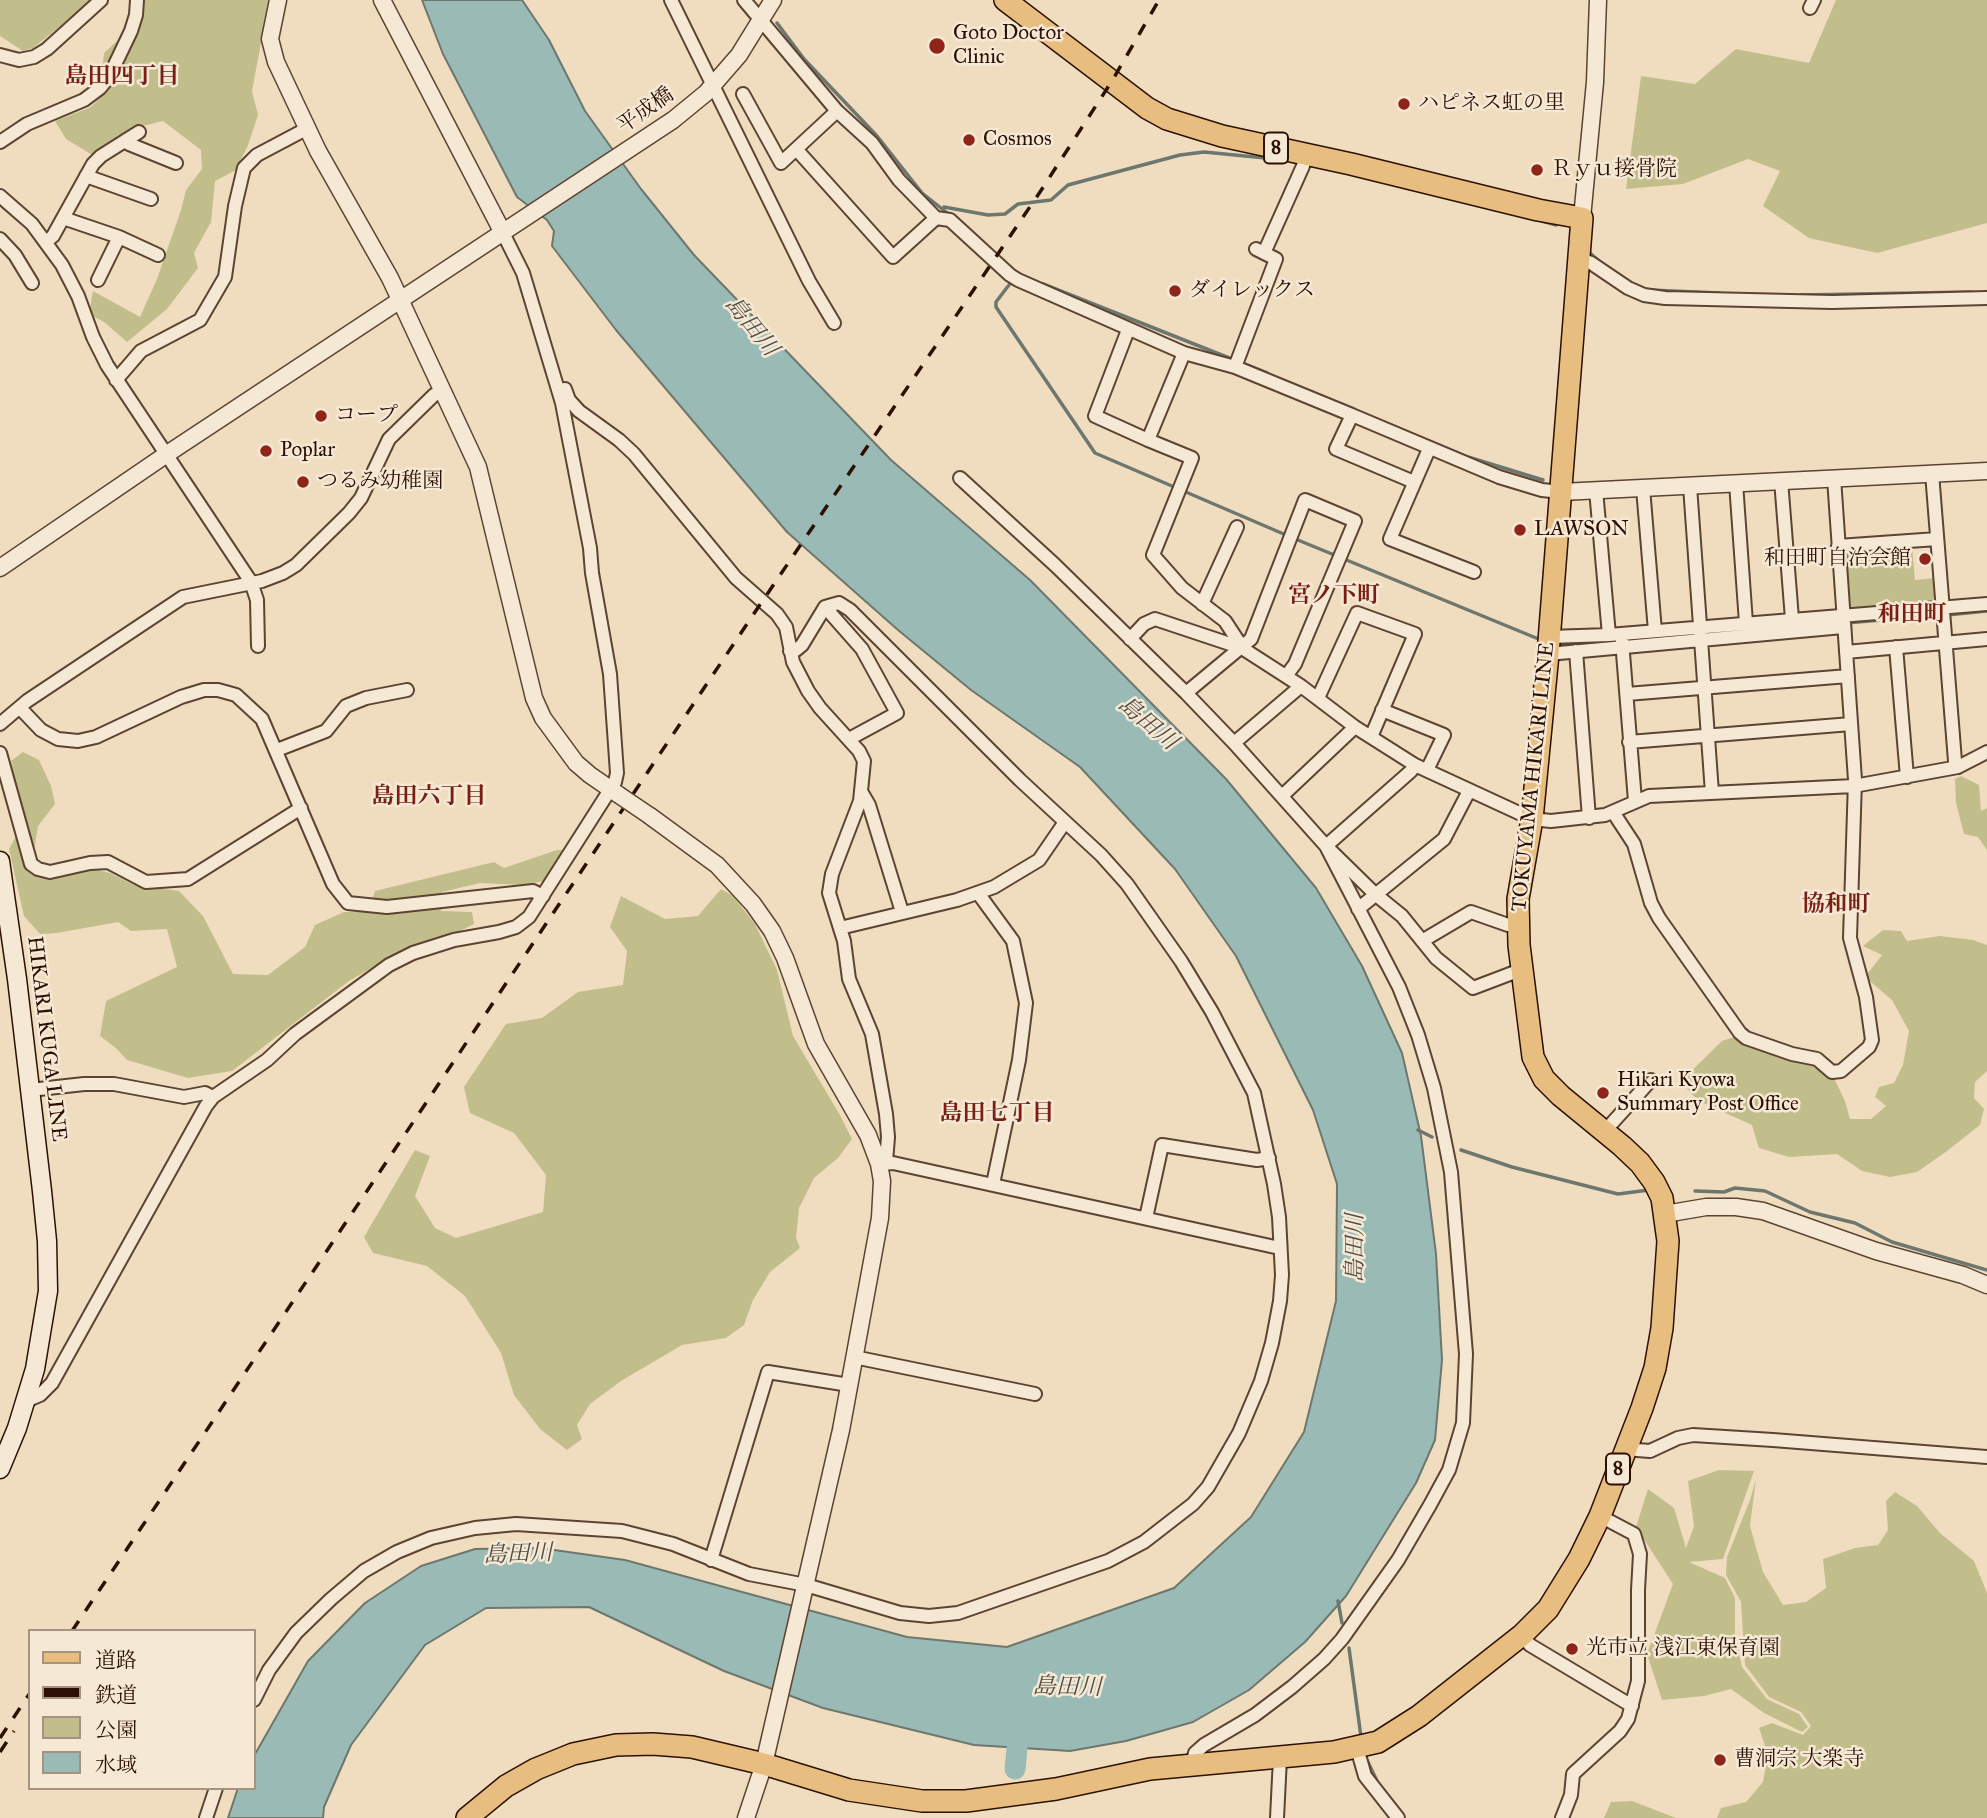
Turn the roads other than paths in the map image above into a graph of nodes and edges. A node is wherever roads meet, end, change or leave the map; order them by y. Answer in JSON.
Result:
{"nodes":[{"id":1,"x":100,"y":0,"type":"edge"},
{"id":2,"x":137,"y":0,"type":"edge"},
{"id":3,"x":278,"y":0,"type":"edge"},
{"id":4,"x":382,"y":0,"type":"edge"},
{"id":5,"x":671,"y":0,"type":"edge"},
{"id":6,"x":744,"y":0,"type":"edge"},
{"id":7,"x":773,"y":0,"type":"edge"},
{"id":8,"x":1005,"y":0,"type":"edge"},
{"id":9,"x":1598,"y":0,"type":"edge"},
{"id":10,"x":762,"y":20,"type":"junction"},
{"id":11,"x":0,"y":55,"type":"edge"},
{"id":12,"x":710,"y":89,"type":"junction"},
{"id":13,"x":743,"y":94,"type":"dead end"},
{"id":14,"x":837,"y":111,"type":"junction"},
{"id":15,"x":308,"y":128,"type":"junction"},
{"id":16,"x":139,"y":132,"type":"dead end"},
{"id":17,"x":126,"y":140,"type":"junction"},
{"id":18,"x":0,"y":142,"type":"edge"},
{"id":19,"x":797,"y":150,"type":"junction"},
{"id":20,"x":1306,"y":155,"type":"junction"},
{"id":21,"x":176,"y":163,"type":"dead end"},
{"id":22,"x":86,"y":176,"type":"junction"},
{"id":23,"x":0,"y":196,"type":"edge"},
{"id":24,"x":151,"y":199,"type":"dead end"},
{"id":25,"x":63,"y":218,"type":"junction"},
{"id":26,"x":936,"y":218,"type":"junction"},
{"id":27,"x":1582,"y":218,"type":"junction"},
{"id":28,"x":508,"y":229,"type":"junction"},
{"id":29,"x":118,"y":237,"type":"junction"},
{"id":30,"x":46,"y":242,"type":"junction"},
{"id":31,"x":2,"y":246,"type":"edge"},
{"id":32,"x":158,"y":255,"type":"dead end"},
{"id":33,"x":1580,"y":259,"type":"junction"},
{"id":34,"x":98,"y":280,"type":"dead end"},
{"id":35,"x":32,"y":284,"type":"dead end"},
{"id":36,"x":1987,"y":298,"type":"edge"},
{"id":37,"x":400,"y":300,"type":"junction"},
{"id":38,"x":834,"y":323,"type":"dead end"},
{"id":39,"x":1128,"y":330,"type":"junction"},
{"id":40,"x":1184,"y":353,"type":"junction"},
{"id":41,"x":1235,"y":367,"type":"junction"},
{"id":42,"x":555,"y":374,"type":"junction"},
{"id":43,"x":117,"y":380,"type":"junction"},
{"id":44,"x":443,"y":391,"type":"junction"},
{"id":45,"x":1352,"y":415,"type":"junction"},
{"id":46,"x":1148,"y":440,"type":"junction"},
{"id":47,"x":1429,"y":449,"type":"junction"},
{"id":48,"x":167,"y":454,"type":"junction"},
{"id":49,"x":1987,"y":471,"type":"edge"},
{"id":50,"x":1932,"y":473,"type":"junction"},
{"id":51,"x":960,"y":478,"type":"dead end"},
{"id":52,"x":1834,"y":478,"type":"junction"},
{"id":53,"x":1781,"y":480,"type":"junction"},
{"id":54,"x":1414,"y":482,"type":"junction"},
{"id":55,"x":1736,"y":483,"type":"junction"},
{"id":56,"x":1690,"y":486,"type":"junction"},
{"id":57,"x":1643,"y":488,"type":"junction"},
{"id":58,"x":1596,"y":490,"type":"junction"},
{"id":59,"x":1561,"y":492,"type":"junction"},
{"id":60,"x":1237,"y":527,"type":"dead end"},
{"id":61,"x":1937,"y":539,"type":"junction"},
{"id":62,"x":1838,"y":546,"type":"junction"},
{"id":63,"x":0,"y":568,"type":"edge"},
{"id":64,"x":1474,"y":572,"type":"dead end"},
{"id":65,"x":251,"y":582,"type":"junction"},
{"id":66,"x":1202,"y":604,"type":"junction"},
{"id":67,"x":1987,"y":604,"type":"edge"},
{"id":68,"x":825,"y":607,"type":"junction"},
{"id":69,"x":1943,"y":608,"type":"junction"},
{"id":70,"x":1792,"y":619,"type":"junction"},
{"id":71,"x":1842,"y":621,"type":"junction"},
{"id":72,"x":1746,"y":623,"type":"junction"},
{"id":73,"x":1655,"y":631,"type":"junction"},
{"id":74,"x":1701,"y":634,"type":"junction"},
{"id":75,"x":1617,"y":638,"type":"junction"},
{"id":76,"x":1130,"y":639,"type":"junction"},
{"id":77,"x":1987,"y":639,"type":"edge"},
{"id":78,"x":1945,"y":643,"type":"junction"},
{"id":79,"x":1549,"y":645,"type":"junction"},
{"id":80,"x":258,"y":646,"type":"dead end"},
{"id":81,"x":1896,"y":647,"type":"junction"},
{"id":82,"x":1242,"y":648,"type":"junction"},
{"id":83,"x":790,"y":651,"type":"junction"},
{"id":84,"x":1576,"y":651,"type":"junction"},
{"id":85,"x":1846,"y":652,"type":"junction"},
{"id":86,"x":1286,"y":676,"type":"junction"},
{"id":87,"x":1848,"y":676,"type":"junction"},
{"id":88,"x":1301,"y":686,"type":"junction"},
{"id":89,"x":1705,"y":687,"type":"junction"},
{"id":90,"x":407,"y":690,"type":"dead end"},
{"id":91,"x":1186,"y":693,"type":"junction"},
{"id":92,"x":1627,"y":694,"type":"junction"},
{"id":93,"x":1318,"y":698,"type":"junction"},
{"id":94,"x":20,"y":708,"type":"junction"},
{"id":95,"x":1382,"y":710,"type":"junction"},
{"id":96,"x":0,"y":724,"type":"edge"},
{"id":97,"x":1851,"y":724,"type":"junction"},
{"id":98,"x":1355,"y":727,"type":"junction"},
{"id":99,"x":1709,"y":736,"type":"junction"},
{"id":100,"x":1371,"y":737,"type":"junction"},
{"id":101,"x":849,"y":739,"type":"junction"},
{"id":102,"x":1629,"y":742,"type":"junction"},
{"id":103,"x":1234,"y":743,"type":"junction"},
{"id":104,"x":277,"y":750,"type":"junction"},
{"id":105,"x":1987,"y":752,"type":"edge"},
{"id":106,"x":0,"y":753,"type":"edge"},
{"id":107,"x":1421,"y":767,"type":"junction"},
{"id":108,"x":1958,"y":767,"type":"junction"},
{"id":109,"x":1908,"y":777,"type":"junction"},
{"id":110,"x":1854,"y":786,"type":"junction"},
{"id":111,"x":1469,"y":791,"type":"junction"},
{"id":112,"x":615,"y":793,"type":"junction"},
{"id":113,"x":862,"y":793,"type":"junction"},
{"id":114,"x":1712,"y":793,"type":"junction"},
{"id":115,"x":1282,"y":796,"type":"junction"},
{"id":116,"x":1635,"y":801,"type":"junction"},
{"id":117,"x":301,"y":808,"type":"junction"},
{"id":118,"x":1613,"y":812,"type":"junction"},
{"id":119,"x":1589,"y":818,"type":"junction"},
{"id":120,"x":1532,"y":819,"type":"junction"},
{"id":121,"x":1065,"y":822,"type":"junction"},
{"id":122,"x":1326,"y":846,"type":"junction"},
{"id":123,"x":0,"y":861,"type":"edge"},
{"id":124,"x":978,"y":893,"type":"junction"},
{"id":125,"x":1375,"y":894,"type":"junction"},
{"id":126,"x":543,"y":896,"type":"junction"},
{"id":127,"x":1358,"y":909,"type":"junction"},
{"id":128,"x":902,"y":912,"type":"junction"},
{"id":129,"x":1518,"y":925,"type":"junction"},
{"id":130,"x":840,"y":928,"type":"junction"},
{"id":131,"x":1422,"y":941,"type":"junction"},
{"id":132,"x":1523,"y":969,"type":"junction"},
{"id":133,"x":1651,"y":1080,"type":"dead end"},
{"id":134,"x":30,"y":1090,"type":"junction"},
{"id":135,"x":213,"y":1097,"type":"junction"},
{"id":136,"x":1604,"y":1132,"type":"junction"},
{"id":137,"x":1269,"y":1158,"type":"junction"},
{"id":138,"x":882,"y":1163,"type":"junction"},
{"id":139,"x":993,"y":1184,"type":"junction"},
{"id":140,"x":1665,"y":1214,"type":"junction"},
{"id":141,"x":1146,"y":1218,"type":"junction"},
{"id":142,"x":1280,"y":1247,"type":"junction"},
{"id":143,"x":1987,"y":1285,"type":"edge"},
{"id":144,"x":854,"y":1357,"type":"junction"},
{"id":145,"x":849,"y":1385,"type":"junction"},
{"id":146,"x":1035,"y":1394,"type":"dead end"},
{"id":147,"x":26,"y":1401,"type":"junction"},
{"id":148,"x":1628,"y":1445,"type":"junction"},
{"id":149,"x":1987,"y":1457,"type":"edge"},
{"id":150,"x":0,"y":1469,"type":"edge"},
{"id":151,"x":1600,"y":1516,"type":"junction"},
{"id":152,"x":711,"y":1560,"type":"junction"},
{"id":153,"x":805,"y":1591,"type":"junction"},
{"id":154,"x":1522,"y":1635,"type":"junction"},
{"id":155,"x":256,"y":1696,"type":"edge"},
{"id":156,"x":1632,"y":1706,"type":"junction"},
{"id":157,"x":1357,"y":1748,"type":"junction"},
{"id":158,"x":765,"y":1758,"type":"junction"},
{"id":159,"x":1280,"y":1758,"type":"junction"},
{"id":160,"x":1192,"y":1764,"type":"junction"},
{"id":161,"x":215,"y":1790,"type":"edge"},
{"id":162,"x":206,"y":1818,"type":"edge"},
{"id":163,"x":467,"y":1818,"type":"edge"},
{"id":164,"x":746,"y":1818,"type":"edge"},
{"id":165,"x":1277,"y":1818,"type":"edge"},
{"id":166,"x":1398,"y":1818,"type":"edge"},
{"id":167,"x":1562,"y":1818,"type":"edge"}],
"edges":[{"from":1,"to":11,"type":"street"},
{"from":2,"to":18,"type":"street"},
{"from":3,"to":15,"type":"street"},
{"from":4,"to":28,"type":"street"},
{"from":5,"to":12,"type":"street"},
{"from":6,"to":10,"type":"street"},
{"from":7,"to":10,"type":"street","name":"平成橋"},
{"from":8,"to":20,"type":"main road","number":"8"},
{"from":9,"to":27,"type":"street"},
{"from":10,"to":12,"type":"street","name":"平成橋"},
{"from":10,"to":14,"type":"street"},
{"from":12,"to":28,"type":"street","name":"平成橋"},
{"from":12,"to":38,"type":"street"},
{"from":13,"to":19,"type":"street"},
{"from":14,"to":19,"type":"street"},
{"from":14,"to":26,"type":"street"},
{"from":15,"to":37,"type":"street"},
{"from":15,"to":43,"type":"street"},
{"from":16,"to":17,"type":"street"},
{"from":17,"to":21,"type":"street"},
{"from":17,"to":22,"type":"street"},
{"from":19,"to":26,"type":"street"},
{"from":20,"to":27,"type":"main road","number":"8"},
{"from":20,"to":41,"type":"street"},
{"from":22,"to":24,"type":"street"},
{"from":22,"to":25,"type":"street"},
{"from":23,"to":30,"type":"street"},
{"from":25,"to":29,"type":"street"},
{"from":25,"to":30,"type":"street"},
{"from":26,"to":39,"type":"street"},
{"from":27,"to":33,"type":"main road","name":"TOKUYAMA HIKARI LINE","number":"8"},
{"from":28,"to":37,"type":"street","name":"平成橋"},
{"from":28,"to":42,"type":"street"},
{"from":29,"to":32,"type":"street"},
{"from":29,"to":34,"type":"street"},
{"from":30,"to":43,"type":"street"},
{"from":31,"to":35,"type":"street"},
{"from":33,"to":36,"type":"street"},
{"from":33,"to":59,"type":"main road","name":"TOKUYAMA HIKARI LINE","number":"8"},
{"from":37,"to":44,"type":"street"},
{"from":37,"to":48,"type":"street","name":"平成橋"},
{"from":39,"to":40,"type":"street"},
{"from":39,"to":46,"type":"street"},
{"from":40,"to":41,"type":"street"},
{"from":40,"to":46,"type":"street"},
{"from":41,"to":45,"type":"street"},
{"from":42,"to":83,"type":"street"},
{"from":42,"to":112,"type":"street"},
{"from":43,"to":48,"type":"street"},
{"from":44,"to":65,"type":"street"},
{"from":44,"to":112,"type":"street"},
{"from":45,"to":47,"type":"street"},
{"from":45,"to":54,"type":"street"},
{"from":46,"to":66,"type":"street"},
{"from":47,"to":54,"type":"street"},
{"from":47,"to":59,"type":"street"},
{"from":48,"to":63,"type":"street","name":"平成橋"},
{"from":48,"to":65,"type":"street"},
{"from":49,"to":50,"type":"street"},
{"from":50,"to":52,"type":"street"},
{"from":50,"to":61,"type":"street"},
{"from":51,"to":76,"type":"street"},
{"from":52,"to":53,"type":"street"},
{"from":52,"to":62,"type":"street"},
{"from":53,"to":55,"type":"street"},
{"from":53,"to":70,"type":"street"},
{"from":54,"to":64,"type":"street"},
{"from":55,"to":56,"type":"street"},
{"from":55,"to":72,"type":"street"},
{"from":56,"to":57,"type":"street"},
{"from":56,"to":74,"type":"street"},
{"from":57,"to":58,"type":"street"},
{"from":57,"to":73,"type":"street"},
{"from":58,"to":59,"type":"street"},
{"from":58,"to":75,"type":"street"},
{"from":59,"to":79,"type":"main road","name":"TOKUYAMA HIKARI LINE","number":"8"},
{"from":60,"to":66,"type":"street"},
{"from":61,"to":62,"type":"street"},
{"from":61,"to":69,"type":"street"},
{"from":62,"to":71,"type":"street"},
{"from":65,"to":80,"type":"street"},
{"from":65,"to":94,"type":"street"},
{"from":66,"to":82,"type":"street"},
{"from":67,"to":69,"type":"street"},
{"from":68,"to":83,"type":"street"},
{"from":68,"to":101,"type":"street"},
{"from":68,"to":121,"type":"street"},
{"from":69,"to":71,"type":"street"},
{"from":69,"to":78,"type":"street"},
{"from":70,"to":71,"type":"street"},
{"from":70,"to":72,"type":"street"},
{"from":71,"to":74,"type":"street"},
{"from":71,"to":85,"type":"street"},
{"from":72,"to":74,"type":"street"},
{"from":73,"to":74,"type":"street"},
{"from":73,"to":75,"type":"street"},
{"from":74,"to":75,"type":"street"},
{"from":74,"to":89,"type":"street"},
{"from":75,"to":79,"type":"street"},
{"from":75,"to":84,"type":"street"},
{"from":75,"to":92,"type":"street"},
{"from":76,"to":82,"type":"street"},
{"from":76,"to":91,"type":"street"},
{"from":77,"to":78,"type":"street"},
{"from":78,"to":81,"type":"street"},
{"from":78,"to":108,"type":"street"},
{"from":79,"to":84,"type":"street"},
{"from":79,"to":120,"type":"main road","name":"TOKUYAMA HIKARI LINE","number":"8"},
{"from":81,"to":85,"type":"street"},
{"from":81,"to":109,"type":"street"},
{"from":82,"to":86,"type":"street"},
{"from":82,"to":86,"type":"street"},
{"from":82,"to":91,"type":"street"},
{"from":83,"to":101,"type":"street"},
{"from":84,"to":119,"type":"street"},
{"from":85,"to":87,"type":"street"},
{"from":86,"to":88,"type":"street"},
{"from":87,"to":89,"type":"street"},
{"from":87,"to":97,"type":"street"},
{"from":88,"to":93,"type":"street"},
{"from":88,"to":103,"type":"street"},
{"from":89,"to":92,"type":"street"},
{"from":89,"to":99,"type":"street"},
{"from":90,"to":104,"type":"street"},
{"from":91,"to":103,"type":"street"},
{"from":92,"to":102,"type":"street"},
{"from":93,"to":95,"type":"street"},
{"from":93,"to":98,"type":"street"},
{"from":94,"to":96,"type":"street"},
{"from":94,"to":104,"type":"street"},
{"from":95,"to":100,"type":"street"},
{"from":95,"to":107,"type":"street"},
{"from":97,"to":99,"type":"street"},
{"from":97,"to":110,"type":"street"},
{"from":98,"to":100,"type":"street"},
{"from":98,"to":115,"type":"street"},
{"from":99,"to":102,"type":"street"},
{"from":99,"to":114,"type":"street"},
{"from":100,"to":107,"type":"street"},
{"from":101,"to":113,"type":"street"},
{"from":102,"to":116,"type":"street"},
{"from":103,"to":115,"type":"street"},
{"from":104,"to":117,"type":"street"},
{"from":105,"to":108,"type":"street"},
{"from":106,"to":117,"type":"street"},
{"from":107,"to":111,"type":"street"},
{"from":107,"to":122,"type":"street"},
{"from":108,"to":109,"type":"street"},
{"from":109,"to":110,"type":"street"},
{"from":110,"to":114,"type":"street"},
{"from":110,"to":118,"type":"street"},
{"from":111,"to":120,"type":"street"},
{"from":111,"to":125,"type":"street"},
{"from":112,"to":126,"type":"street"},
{"from":112,"to":138,"type":"street","bridge":true},
{"from":113,"to":128,"type":"street"},
{"from":113,"to":130,"type":"street"},
{"from":114,"to":116,"type":"street"},
{"from":115,"to":122,"type":"street"},
{"from":116,"to":118,"type":"street"},
{"from":117,"to":126,"type":"street"},
{"from":118,"to":119,"type":"street"},
{"from":119,"to":120,"type":"street"},
{"from":120,"to":129,"type":"main road","name":"TOKUYAMA HIKARI LINE","number":"8"},
{"from":121,"to":124,"type":"street"},
{"from":121,"to":137,"type":"street"},
{"from":122,"to":125,"type":"street"},
{"from":122,"to":127,"type":"street"},
{"from":123,"to":134,"type":"main road","name":"HIKARI KUGA LINE"},
{"from":124,"to":128,"type":"street"},
{"from":124,"to":139,"type":"street"},
{"from":125,"to":127,"type":"street"},
{"from":125,"to":131,"type":"street"},
{"from":126,"to":135,"type":"street"},
{"from":127,"to":160,"type":"street"},
{"from":128,"to":130,"type":"street"},
{"from":129,"to":131,"type":"street"},
{"from":129,"to":132,"type":"main road","name":"TOKUYAMA HIKARI LINE","number":"8"},
{"from":130,"to":138,"type":"street"},
{"from":131,"to":132,"type":"street"},
{"from":132,"to":136,"type":"main road","name":"TOKUYAMA HIKARI LINE","number":"8"},
{"from":133,"to":136,"type":"street"},
{"from":134,"to":135,"type":"street"},
{"from":134,"to":147,"type":"main road","name":"HIKARI KUGA LINE"},
{"from":135,"to":147,"type":"street"},
{"from":136,"to":140,"type":"main road","name":"TOKUYAMA HIKARI LINE","number":"8"},
{"from":137,"to":141,"type":"street"},
{"from":137,"to":142,"type":"street"},
{"from":138,"to":139,"type":"street"},
{"from":138,"to":144,"type":"street"},
{"from":139,"to":141,"type":"street"},
{"from":140,"to":143,"type":"street"},
{"from":140,"to":148,"type":"main road","name":"TOKUYAMA HIKARI LINE","number":"8"},
{"from":141,"to":142,"type":"street"},
{"from":142,"to":153,"type":"street"},
{"from":144,"to":145,"type":"street"},
{"from":144,"to":146,"type":"street"},
{"from":145,"to":152,"type":"street"},
{"from":145,"to":153,"type":"street"},
{"from":147,"to":150,"type":"main road","name":"HIKARI KUGA LINE"},
{"from":148,"to":149,"type":"street"},
{"from":148,"to":151,"type":"main road","name":"TOKUYAMA HIKARI LINE","number":"8"},
{"from":151,"to":154,"type":"main road","name":"TOKUYAMA HIKARI LINE","number":"8"},
{"from":151,"to":156,"type":"street"},
{"from":152,"to":153,"type":"street"},
{"from":152,"to":155,"type":"street"},
{"from":153,"to":158,"type":"street"},
{"from":154,"to":156,"type":"street"},
{"from":154,"to":157,"type":"main road","name":"TOKUYAMA HIKARI LINE","number":"8"},
{"from":156,"to":167,"type":"street"},
{"from":157,"to":159,"type":"main road","name":"TOKUYAMA HIKARI LINE","number":"8"},
{"from":157,"to":166,"type":"street"},
{"from":158,"to":160,"type":"main road","name":"TOKUYAMA HIKARI LINE","number":"8"},
{"from":158,"to":163,"type":"main road","name":"TOKUYAMA HIKARI LINE","number":"8"},
{"from":158,"to":164,"type":"street"},
{"from":159,"to":160,"type":"main road","name":"TOKUYAMA HIKARI LINE","number":"8"},
{"from":159,"to":165,"type":"street"},
{"from":161,"to":162,"type":"street"}]}
